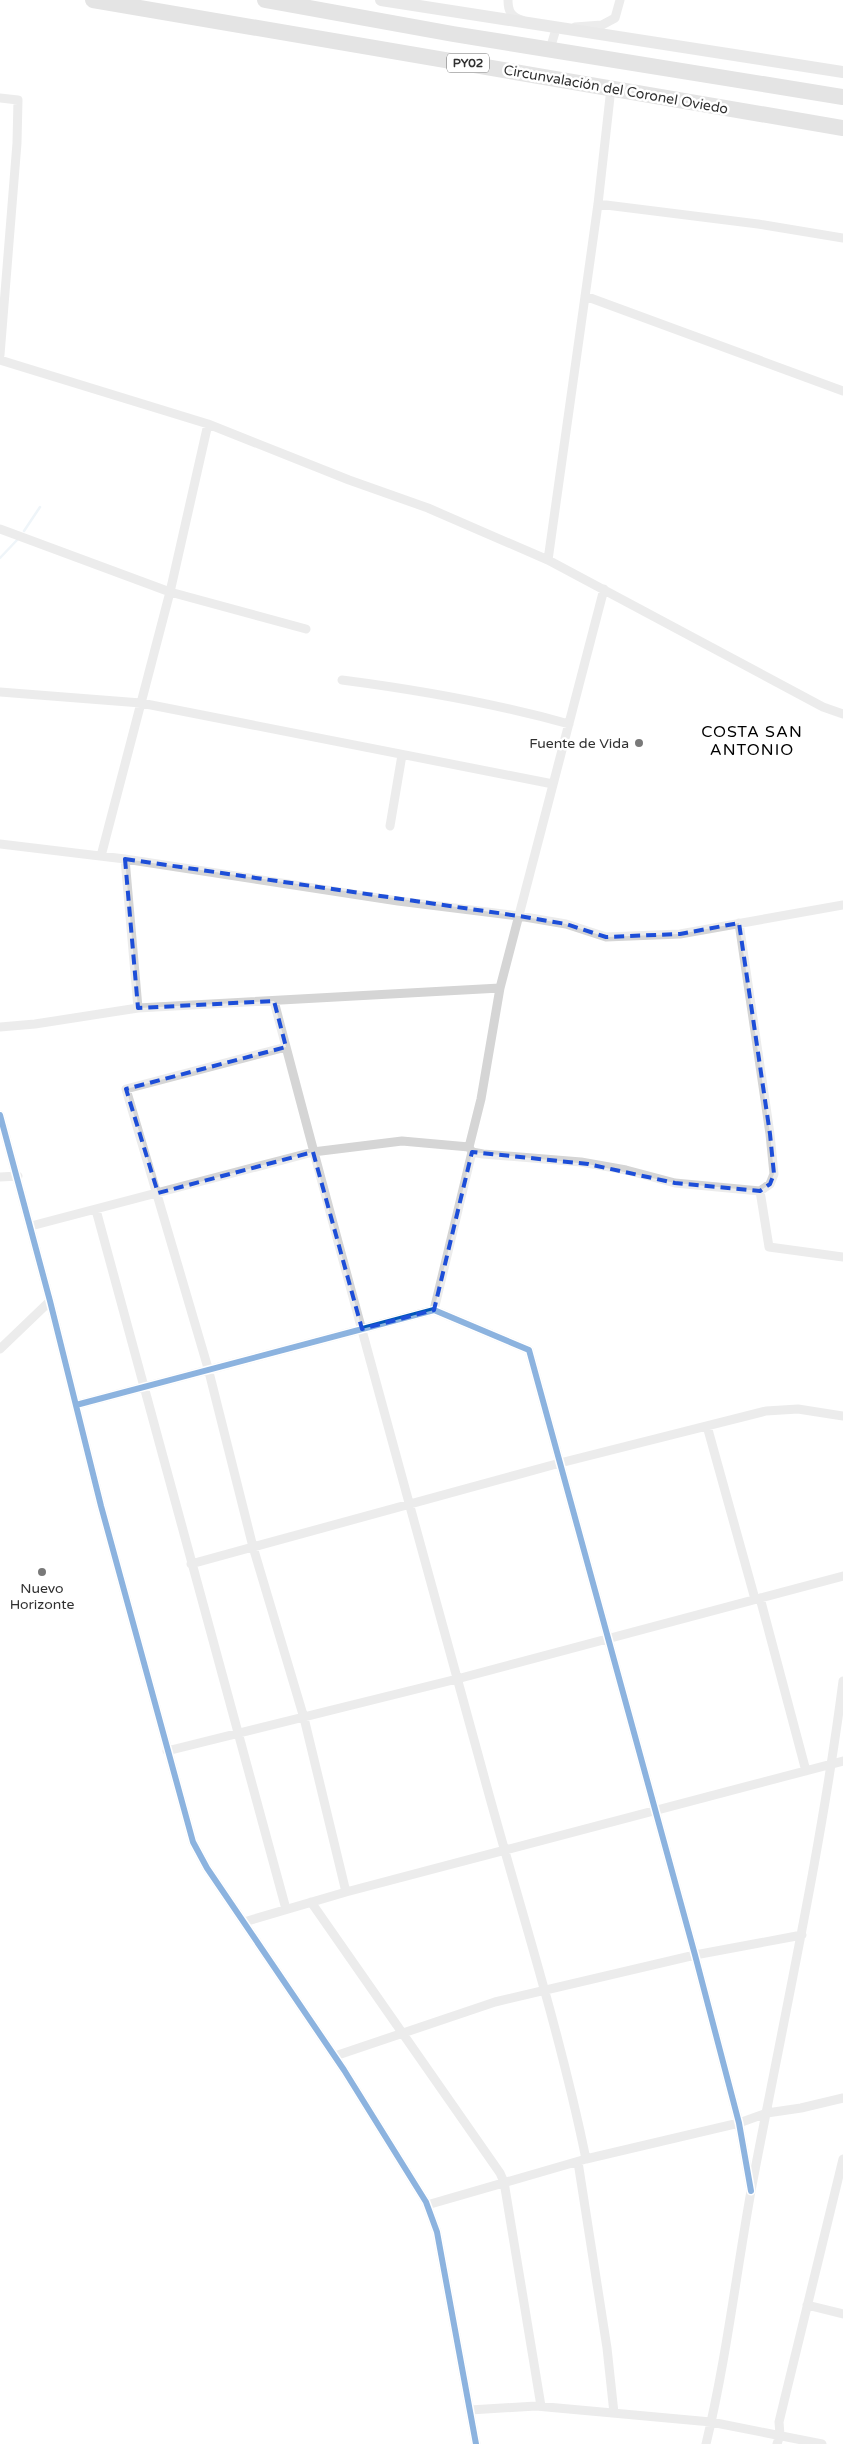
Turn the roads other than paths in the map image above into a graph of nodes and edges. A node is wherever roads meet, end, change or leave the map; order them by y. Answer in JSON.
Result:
{"nodes":[{"id":1,"x":93,"y":0,"type":"edge"},
{"id":2,"x":265,"y":0,"type":"edge"},
{"id":3,"x":381,"y":0,"type":"edge"},
{"id":4,"x":508,"y":0,"type":"edge"},
{"id":5,"x":620,"y":0,"type":"edge"},
{"id":6,"x":556,"y":29,"type":"junction"},
{"id":7,"x":550,"y":49,"type":"junction"},
{"id":8,"x":843,"y":72,"type":"edge"},
{"id":9,"x":612,"y":88,"type":"junction"},
{"id":10,"x":843,"y":97,"type":"edge"},
{"id":11,"x":0,"y":98,"type":"edge"},
{"id":12,"x":843,"y":128,"type":"edge"},
{"id":13,"x":598,"y":204,"type":"junction"},
{"id":14,"x":843,"y":238,"type":"edge"},
{"id":15,"x":585,"y":296,"type":"junction"},
{"id":16,"x":0,"y":355,"type":"edge"},
{"id":17,"x":0,"y":360,"type":"edge"},
{"id":18,"x":843,"y":391,"type":"edge"},
{"id":19,"x":208,"y":424,"type":"junction"},
{"id":20,"x":0,"y":529,"type":"edge"},
{"id":21,"x":548,"y":560,"type":"junction"},
{"id":22,"x":604,"y":590,"type":"junction"},
{"id":23,"x":170,"y":592,"type":"junction"},
{"id":24,"x":306,"y":629,"type":"dead end"},
{"id":25,"x":342,"y":680,"type":"dead end"},
{"id":26,"x":0,"y":692,"type":"edge"},
{"id":27,"x":141,"y":703,"type":"junction"},
{"id":28,"x":843,"y":714,"type":"edge"},
{"id":29,"x":569,"y":724,"type":"junction"},
{"id":30,"x":402,"y":755,"type":"junction"},
{"id":31,"x":553,"y":784,"type":"junction"},
{"id":32,"x":390,"y":826,"type":"dead end"},
{"id":33,"x":0,"y":844,"type":"edge"},
{"id":34,"x":101,"y":856,"type":"junction"},
{"id":35,"x":125,"y":859,"type":"junction"},
{"id":36,"x":843,"y":905,"type":"edge"},
{"id":37,"x":519,"y":916,"type":"junction"},
{"id":38,"x":739,"y":923,"type":"junction"},
{"id":39,"x":500,"y":988,"type":"junction"},
{"id":40,"x":274,"y":1001,"type":"junction"},
{"id":41,"x":138,"y":1008,"type":"junction"},
{"id":42,"x":0,"y":1027,"type":"edge"},
{"id":43,"x":286,"y":1047,"type":"junction"},
{"id":44,"x":0,"y":1115,"type":"edge"},
{"id":45,"x":471,"y":1149,"type":"junction"},
{"id":46,"x":313,"y":1152,"type":"junction"},
{"id":47,"x":18,"y":1176,"type":"junction"},
{"id":48,"x":0,"y":1177,"type":"edge"},
{"id":49,"x":760,"y":1191,"type":"junction"},
{"id":50,"x":158,"y":1193,"type":"junction"},
{"id":51,"x":96,"y":1210,"type":"junction"},
{"id":52,"x":31,"y":1226,"type":"junction"},
{"id":53,"x":843,"y":1257,"type":"edge"},
{"id":54,"x":50,"y":1301,"type":"junction"},
{"id":55,"x":434,"y":1310,"type":"junction"},
{"id":56,"x":362,"y":1329,"type":"junction"},
{"id":57,"x":0,"y":1349,"type":"edge"},
{"id":58,"x":208,"y":1368,"type":"junction"},
{"id":59,"x":143,"y":1386,"type":"junction"},
{"id":60,"x":76,"y":1405,"type":"junction"},
{"id":61,"x":843,"y":1416,"type":"edge"},
{"id":62,"x":707,"y":1426,"type":"junction"},
{"id":63,"x":560,"y":1463,"type":"junction"},
{"id":64,"x":410,"y":1504,"type":"junction"},
{"id":65,"x":253,"y":1547,"type":"junction"},
{"id":66,"x":191,"y":1564,"type":"junction"},
{"id":67,"x":843,"y":1576,"type":"edge"},
{"id":68,"x":757,"y":1598,"type":"junction"},
{"id":69,"x":609,"y":1638,"type":"junction"},
{"id":70,"x":457,"y":1679,"type":"junction"},
{"id":71,"x":843,"y":1681,"type":"edge"},
{"id":72,"x":304,"y":1718,"type":"junction"},
{"id":73,"x":238,"y":1735,"type":"junction"},
{"id":74,"x":167,"y":1751,"type":"junction"},
{"id":75,"x":843,"y":1761,"type":"edge"},
{"id":76,"x":832,"y":1764,"type":"junction"},
{"id":77,"x":806,"y":1771,"type":"junction"},
{"id":78,"x":657,"y":1810,"type":"junction"},
{"id":79,"x":504,"y":1850,"type":"junction"},
{"id":80,"x":346,"y":1892,"type":"junction"},
{"id":81,"x":311,"y":1902,"type":"junction"},
{"id":82,"x":286,"y":1909,"type":"junction"},
{"id":83,"x":244,"y":1922,"type":"junction"},
{"id":84,"x":802,"y":1935,"type":"junction"},
{"id":85,"x":695,"y":1955,"type":"junction"},
{"id":86,"x":544,"y":1992,"type":"junction"},
{"id":87,"x":403,"y":2033,"type":"junction"},
{"id":88,"x":335,"y":2056,"type":"junction"},
{"id":89,"x":843,"y":2098,"type":"edge"},
{"id":90,"x":767,"y":2113,"type":"junction"},
{"id":91,"x":739,"y":2122,"type":"junction"},
{"id":92,"x":843,"y":2159,"type":"edge"},
{"id":93,"x":582,"y":2161,"type":"junction"},
{"id":94,"x":504,"y":2182,"type":"junction"},
{"id":95,"x":751,"y":2191,"type":"junction"},
{"id":96,"x":427,"y":2205,"type":"junction"},
{"id":97,"x":807,"y":2305,"type":"junction"},
{"id":98,"x":843,"y":2314,"type":"edge"},
{"id":99,"x":541,"y":2406,"type":"junction"},
{"id":100,"x":470,"y":2410,"type":"junction"},
{"id":101,"x":614,"y":2414,"type":"junction"},
{"id":102,"x":711,"y":2422,"type":"junction"},
{"id":103,"x":778,"y":2439,"type":"edge"},
{"id":104,"x":476,"y":2444,"type":"edge"},
{"id":105,"x":706,"y":2444,"type":"edge"},
{"id":106,"x":822,"y":2444,"type":"edge"}],
"edges":[{"from":1,"to":9,"type":"highway","name":"Circunvalación del Coronel Oviedo","number":"PY02"},
{"from":2,"to":7,"type":"highway","name":"Circunvalación del Coronel Oviedo","number":"PY02"},
{"from":3,"to":6,"type":"street"},
{"from":4,"to":6,"type":"street"},
{"from":5,"to":6,"type":"street"},
{"from":6,"to":7,"type":"street"},
{"from":6,"to":8,"type":"street"},
{"from":7,"to":10,"type":"highway","name":"Circunvalación del Coronel Oviedo","number":"PY02"},
{"from":9,"to":12,"type":"highway","name":"Circunvalación del Coronel Oviedo","number":"PY02"},
{"from":9,"to":13,"type":"street"},
{"from":11,"to":16,"type":"street"},
{"from":13,"to":14,"type":"street"},
{"from":13,"to":15,"type":"street"},
{"from":15,"to":18,"type":"street"},
{"from":15,"to":21,"type":"street"},
{"from":17,"to":19,"type":"street"},
{"from":19,"to":21,"type":"street"},
{"from":19,"to":23,"type":"street"},
{"from":20,"to":23,"type":"street"},
{"from":21,"to":22,"type":"street"},
{"from":22,"to":28,"type":"street"},
{"from":22,"to":29,"type":"street"},
{"from":23,"to":24,"type":"street"},
{"from":23,"to":27,"type":"street"},
{"from":25,"to":29,"type":"street"},
{"from":26,"to":27,"type":"street"},
{"from":27,"to":30,"type":"street"},
{"from":27,"to":34,"type":"street"},
{"from":29,"to":31,"type":"street"},
{"from":30,"to":31,"type":"street"},
{"from":30,"to":32,"type":"street"},
{"from":31,"to":37,"type":"street"},
{"from":33,"to":34,"type":"street"},
{"from":34,"to":35,"type":"street"},
{"from":35,"to":37,"type":"street"},
{"from":35,"to":41,"type":"street"},
{"from":36,"to":38,"type":"street"},
{"from":37,"to":38,"type":"street"},
{"from":37,"to":39,"type":"street"},
{"from":38,"to":49,"type":"street"},
{"from":39,"to":40,"type":"street"},
{"from":39,"to":45,"type":"street"},
{"from":40,"to":41,"type":"street"},
{"from":40,"to":43,"type":"street"},
{"from":41,"to":42,"type":"street"},
{"from":43,"to":46,"type":"street"},
{"from":43,"to":50,"type":"street"},
{"from":44,"to":47,"type":"street"},
{"from":45,"to":46,"type":"street"},
{"from":45,"to":49,"type":"street"},
{"from":45,"to":55,"type":"street"},
{"from":46,"to":50,"type":"street"},
{"from":46,"to":56,"type":"street"},
{"from":47,"to":48,"type":"street"},
{"from":47,"to":52,"type":"street"},
{"from":49,"to":53,"type":"street"},
{"from":50,"to":51,"type":"street"},
{"from":50,"to":58,"type":"street"},
{"from":51,"to":52,"type":"street"},
{"from":51,"to":59,"type":"street"},
{"from":52,"to":54,"type":"street"},
{"from":54,"to":57,"type":"street"},
{"from":54,"to":60,"type":"street"},
{"from":55,"to":56,"type":"street"},
{"from":55,"to":63,"type":"street"},
{"from":56,"to":58,"type":"street"},
{"from":56,"to":64,"type":"street"},
{"from":58,"to":59,"type":"street"},
{"from":58,"to":65,"type":"street"},
{"from":59,"to":60,"type":"street"},
{"from":59,"to":66,"type":"street"},
{"from":60,"to":74,"type":"street"},
{"from":61,"to":62,"type":"street"},
{"from":62,"to":63,"type":"street"},
{"from":62,"to":68,"type":"street"},
{"from":63,"to":64,"type":"street"},
{"from":63,"to":69,"type":"street"},
{"from":64,"to":65,"type":"street"},
{"from":64,"to":70,"type":"street"},
{"from":65,"to":66,"type":"street"},
{"from":65,"to":72,"type":"street"},
{"from":66,"to":73,"type":"street"},
{"from":67,"to":68,"type":"street"},
{"from":68,"to":69,"type":"street"},
{"from":68,"to":77,"type":"street"},
{"from":69,"to":70,"type":"street"},
{"from":69,"to":78,"type":"street"},
{"from":70,"to":72,"type":"street"},
{"from":70,"to":79,"type":"street"},
{"from":71,"to":76,"type":"street"},
{"from":72,"to":73,"type":"street"},
{"from":72,"to":80,"type":"street"},
{"from":73,"to":74,"type":"street"},
{"from":73,"to":82,"type":"street"},
{"from":74,"to":83,"type":"street"},
{"from":75,"to":76,"type":"street"},
{"from":76,"to":77,"type":"street"},
{"from":76,"to":84,"type":"street"},
{"from":77,"to":78,"type":"street"},
{"from":78,"to":79,"type":"street"},
{"from":78,"to":85,"type":"street"},
{"from":79,"to":80,"type":"street"},
{"from":79,"to":86,"type":"street"},
{"from":80,"to":81,"type":"street"},
{"from":81,"to":82,"type":"street"},
{"from":81,"to":87,"type":"street"},
{"from":82,"to":83,"type":"street"},
{"from":83,"to":88,"type":"street"},
{"from":84,"to":85,"type":"street"},
{"from":84,"to":90,"type":"street"},
{"from":85,"to":86,"type":"street"},
{"from":85,"to":91,"type":"street"},
{"from":86,"to":87,"type":"street"},
{"from":86,"to":93,"type":"street"},
{"from":87,"to":88,"type":"street"},
{"from":87,"to":94,"type":"street"},
{"from":88,"to":96,"type":"street"},
{"from":89,"to":90,"type":"street"},
{"from":90,"to":91,"type":"street"},
{"from":90,"to":95,"type":"street"},
{"from":91,"to":93,"type":"street"},
{"from":91,"to":95,"type":"street"},
{"from":92,"to":97,"type":"street"},
{"from":93,"to":94,"type":"street"},
{"from":93,"to":101,"type":"street"},
{"from":94,"to":96,"type":"street"},
{"from":94,"to":99,"type":"street"},
{"from":95,"to":102,"type":"street"},
{"from":96,"to":100,"type":"street"},
{"from":97,"to":98,"type":"street"},
{"from":97,"to":103,"type":"street"},
{"from":99,"to":100,"type":"street"},
{"from":99,"to":101,"type":"street"},
{"from":100,"to":104,"type":"street"},
{"from":101,"to":102,"type":"street"},
{"from":102,"to":103,"type":"street"},
{"from":102,"to":105,"type":"street"},
{"from":103,"to":106,"type":"street"}]}
